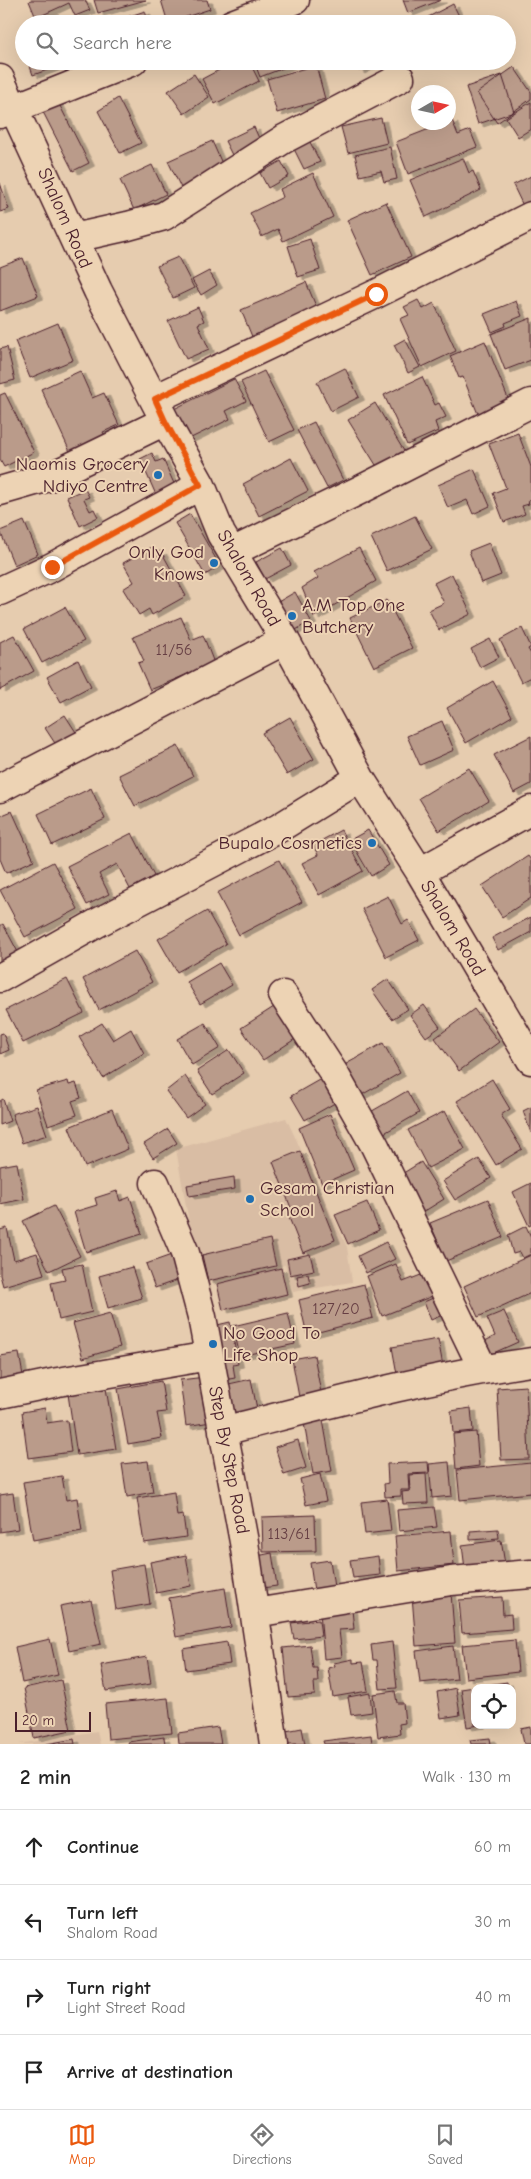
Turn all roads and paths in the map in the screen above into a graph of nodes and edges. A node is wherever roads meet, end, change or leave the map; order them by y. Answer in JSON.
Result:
{"nodes":[{"id":1,"x":295,"y":0,"type":"edge"},
{"id":2,"x":256,"y":15,"type":"edge"},
{"id":3,"x":110,"y":70,"type":"edge"},
{"id":4,"x":400,"y":78,"type":"dead end"},
{"id":5,"x":0,"y":79,"type":"edge"},
{"id":6,"x":8,"y":111,"type":"edge"},
{"id":7,"x":531,"y":216,"type":"edge"},
{"id":8,"x":74,"y":238,"type":"junction"},
{"id":9,"x":531,"y":403,"type":"edge"},
{"id":10,"x":160,"y":410,"type":"junction"},
{"id":11,"x":200,"y":485,"type":"junction"},
{"id":12,"x":0,"y":491,"type":"edge"},
{"id":13,"x":232,"y":552,"type":"junction"},
{"id":14,"x":0,"y":591,"type":"edge"},
{"id":15,"x":285,"y":640,"type":"junction"},
{"id":16,"x":360,"y":778,"type":"junction"},
{"id":17,"x":0,"y":788,"type":"edge"},
{"id":18,"x":531,"y":810,"type":"edge"},
{"id":19,"x":420,"y":872,"type":"junction"},
{"id":20,"x":0,"y":978,"type":"edge"},
{"id":21,"x":284,"y":995,"type":"dead end"},
{"id":22,"x":531,"y":1060,"type":"edge"},
{"id":23,"x":155,"y":1183,"type":"dead end"},
{"id":24,"x":209,"y":1356,"type":"junction"},
{"id":25,"x":531,"y":1362,"type":"edge"},
{"id":26,"x":483,"y":1369,"type":"junction"},
{"id":27,"x":0,"y":1394,"type":"edge"},
{"id":28,"x":223,"y":1431,"type":"junction"},
{"id":29,"x":531,"y":1574,"type":"edge"},
{"id":30,"x":254,"y":1614,"type":"junction"},
{"id":31,"x":274,"y":1744,"type":"edge"}],
"edges":[{"from":1,"to":2,"type":"street"},
{"from":3,"to":6,"type":"street"},
{"from":4,"to":8,"type":"street"},
{"from":5,"to":6,"type":"street","name":"Shalom Road"},
{"from":6,"to":8,"type":"street","name":"Shalom Road"},
{"from":7,"to":10,"type":"street"},
{"from":8,"to":10,"type":"street","name":"Shalom Road"},
{"from":9,"to":13,"type":"street"},
{"from":10,"to":11,"type":"street","name":"Shalom Road"},
{"from":10,"to":12,"type":"street"},
{"from":11,"to":13,"type":"street","name":"Shalom Road"},
{"from":11,"to":14,"type":"street"},
{"from":13,"to":15,"type":"street","name":"Shalom Road"},
{"from":15,"to":16,"type":"street","name":"Shalom Road"},
{"from":15,"to":17,"type":"street"},
{"from":16,"to":19,"type":"street","name":"Shalom Road"},
{"from":16,"to":20,"type":"street"},
{"from":18,"to":19,"type":"street"},
{"from":19,"to":22,"type":"street","name":"Shalom Road"},
{"from":21,"to":26,"type":"street"},
{"from":23,"to":24,"type":"street","name":"Step By Step Road"},
{"from":24,"to":27,"type":"street"},
{"from":24,"to":28,"type":"street","name":"Step By Step Road"},
{"from":25,"to":26,"type":"street"},
{"from":26,"to":28,"type":"street"},
{"from":28,"to":30,"type":"street","name":"Step By Step Road"},
{"from":29,"to":30,"type":"street"},
{"from":30,"to":31,"type":"street","name":"Step By Step Road"}]}
